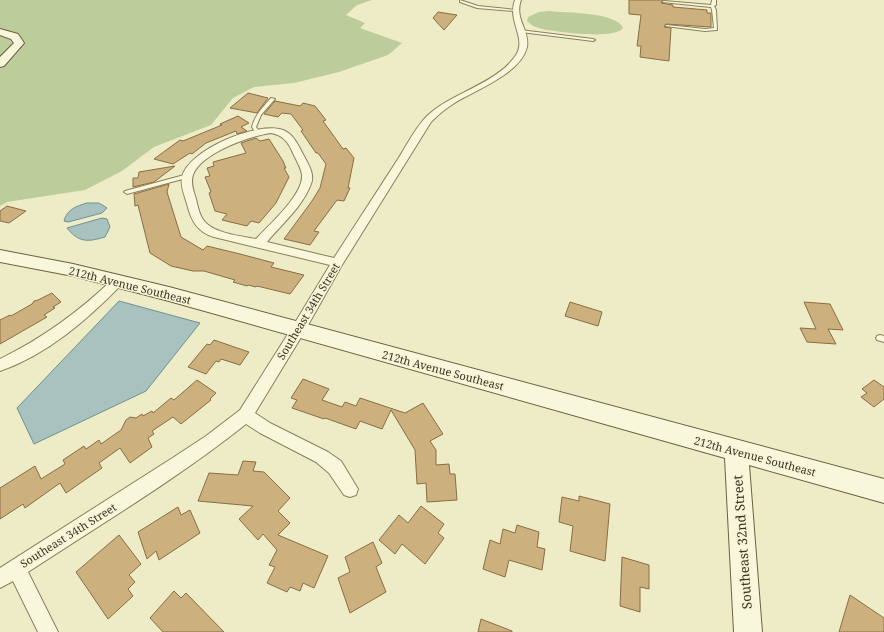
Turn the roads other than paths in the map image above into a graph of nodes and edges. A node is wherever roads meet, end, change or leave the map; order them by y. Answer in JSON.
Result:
{"nodes":[{"id":1,"x":714,"y":0,"type":"edge"},
{"id":2,"x":461,"y":1,"type":"edge"},
{"id":3,"x":664,"y":2,"type":"dead end"},
{"id":4,"x":695,"y":2,"type":"edge"},
{"id":5,"x":516,"y":5,"type":"edge"},
{"id":6,"x":712,"y":6,"type":"junction"},
{"id":7,"x":667,"y":26,"type":"dead end"},
{"id":8,"x":521,"y":31,"type":"junction"},
{"id":9,"x":0,"y":32,"type":"edge"},
{"id":10,"x":593,"y":40,"type":"dead end"},
{"id":11,"x":0,"y":64,"type":"edge"},
{"id":12,"x":273,"y":98,"type":"dead end"},
{"id":13,"x":257,"y":131,"type":"junction"},
{"id":14,"x":188,"y":176,"type":"junction"},
{"id":15,"x":127,"y":192,"type":"dead end"},
{"id":16,"x":259,"y":244,"type":"junction"},
{"id":17,"x":0,"y":256,"type":"edge"},
{"id":18,"x":337,"y":263,"type":"junction"},
{"id":19,"x":118,"y":281,"type":"junction"},
{"id":20,"x":298,"y":330,"type":"junction"},
{"id":21,"x":0,"y":365,"type":"edge"},
{"id":22,"x":245,"y":415,"type":"junction"},
{"id":23,"x":736,"y":451,"type":"junction"},
{"id":24,"x":350,"y":489,"type":"dead end"},
{"id":25,"x":884,"y":491,"type":"edge"},
{"id":26,"x":16,"y":568,"type":"junction"},
{"id":27,"x":0,"y":580,"type":"edge"},
{"id":28,"x":48,"y":632,"type":"edge"},
{"id":29,"x":748,"y":632,"type":"edge"}],
"edges":[{"from":1,"to":6,"type":"lane"},
{"from":2,"to":5,"type":"lane"},
{"from":3,"to":4,"type":"lane"},
{"from":4,"to":6,"type":"lane"},
{"from":5,"to":8,"type":"street","name":"Southeast 34th Street"},
{"from":6,"to":7,"type":"lane"},
{"from":8,"to":10,"type":"lane"},
{"from":8,"to":18,"type":"street","name":"Southeast 34th Street"},
{"from":9,"to":11,"type":"street"},
{"from":12,"to":13,"type":"lane"},
{"from":13,"to":14,"type":"street"},
{"from":13,"to":16,"type":"street"},
{"from":14,"to":15,"type":"lane"},
{"from":14,"to":16,"type":"street"},
{"from":16,"to":18,"type":"street"},
{"from":17,"to":19,"type":"street","name":"212th Avenue Southeast"},
{"from":18,"to":20,"type":"street","name":"Southeast 34th Street"},
{"from":19,"to":20,"type":"street","name":"212th Avenue Southeast"},
{"from":19,"to":21,"type":"street"},
{"from":20,"to":22,"type":"street","name":"Southeast 34th Street"},
{"from":20,"to":23,"type":"street","name":"212th Avenue Southeast"},
{"from":22,"to":24,"type":"street"},
{"from":22,"to":26,"type":"street","name":"Southeast 34th Street"},
{"from":23,"to":25,"type":"street","name":"212th Avenue Southeast"},
{"from":23,"to":29,"type":"street","name":"Southeast 32nd Street"},
{"from":26,"to":27,"type":"street","name":"Southeast 34th Street"},
{"from":26,"to":28,"type":"street"}]}
